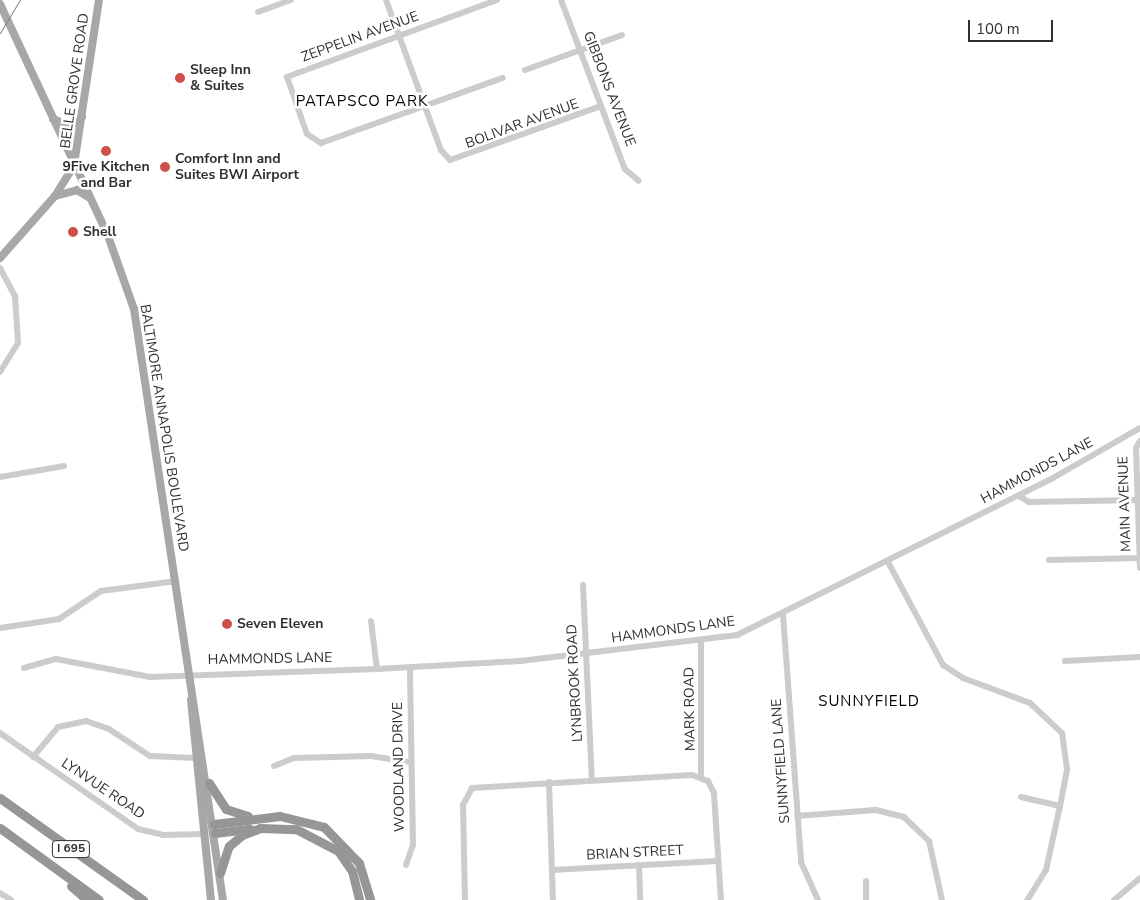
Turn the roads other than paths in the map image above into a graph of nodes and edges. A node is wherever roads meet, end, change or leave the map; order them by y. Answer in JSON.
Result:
{"nodes":[{"id":1,"x":98,"y":0,"type":"edge"},
{"id":2,"x":291,"y":0,"type":"edge"},
{"id":3,"x":386,"y":0,"type":"edge"},
{"id":4,"x":497,"y":0,"type":"edge"},
{"id":5,"x":561,"y":0,"type":"edge"},
{"id":6,"x":0,"y":4,"type":"edge"},
{"id":7,"x":258,"y":12,"type":"dead end"},
{"id":8,"x":399,"y":36,"type":"junction"},
{"id":9,"x":622,"y":36,"type":"dead end"},
{"id":10,"x":580,"y":50,"type":"junction"},
{"id":11,"x":525,"y":70,"type":"dead end"},
{"id":12,"x":503,"y":78,"type":"dead end"},
{"id":13,"x":601,"y":106,"type":"junction"},
{"id":14,"x":425,"y":107,"type":"junction"},
{"id":15,"x":82,"y":117,"type":"junction"},
{"id":16,"x":52,"y":118,"type":"junction"},
{"id":17,"x":74,"y":165,"type":"junction"},
{"id":18,"x":639,"y":181,"type":"dead end"},
{"id":19,"x":55,"y":196,"type":"junction"},
{"id":20,"x":90,"y":198,"type":"junction"},
{"id":21,"x":0,"y":258,"type":"edge"},
{"id":22,"x":0,"y":268,"type":"edge"},
{"id":23,"x":0,"y":372,"type":"edge"},
{"id":24,"x":1140,"y":428,"type":"edge"},
{"id":25,"x":1140,"y":442,"type":"edge"},
{"id":26,"x":64,"y":466,"type":"dead end"},
{"id":27,"x":0,"y":477,"type":"edge"},
{"id":28,"x":1019,"y":496,"type":"junction"},
{"id":29,"x":1138,"y":500,"type":"edge"},
{"id":30,"x":1140,"y":558,"type":"edge"},
{"id":31,"x":1049,"y":560,"type":"dead end"},
{"id":32,"x":888,"y":562,"type":"junction"},
{"id":33,"x":1140,"y":568,"type":"edge"},
{"id":34,"x":176,"y":581,"type":"junction"},
{"id":35,"x":583,"y":586,"type":"dead end"},
{"id":36,"x":783,"y":615,"type":"junction"},
{"id":37,"x":371,"y":621,"type":"dead end"},
{"id":38,"x":0,"y":628,"type":"edge"},
{"id":39,"x":701,"y":641,"type":"junction"},
{"id":40,"x":586,"y":653,"type":"junction"},
{"id":41,"x":1140,"y":656,"type":"edge"},
{"id":42,"x":1065,"y":661,"type":"dead end"},
{"id":43,"x":410,"y":667,"type":"junction"},
{"id":44,"x":24,"y":668,"type":"dead end"},
{"id":45,"x":377,"y":669,"type":"junction"},
{"id":46,"x":189,"y":674,"type":"junction"},
{"id":47,"x":0,"y":734,"type":"edge"},
{"id":48,"x":33,"y":757,"type":"junction"},
{"id":49,"x":194,"y":758,"type":"junction"},
{"id":50,"x":410,"y":762,"type":"junction"},
{"id":51,"x":274,"y":766,"type":"dead end"},
{"id":52,"x":701,"y":776,"type":"junction"},
{"id":53,"x":592,"y":780,"type":"junction"},
{"id":54,"x":549,"y":782,"type":"junction"},
{"id":55,"x":209,"y":783,"type":"junction"},
{"id":56,"x":1020,"y":797,"type":"dead end"},
{"id":57,"x":0,"y":798,"type":"edge"},
{"id":58,"x":1060,"y":806,"type":"junction"},
{"id":59,"x":797,"y":816,"type":"junction"},
{"id":60,"x":265,"y":817,"type":"junction"},
{"id":61,"x":0,"y":828,"type":"edge"},
{"id":62,"x":260,"y":828,"type":"junction"},
{"id":63,"x":215,"y":829,"type":"junction"},
{"id":64,"x":203,"y":834,"type":"junction"},
{"id":65,"x":37,"y":856,"type":"junction"},
{"id":66,"x":718,"y":862,"type":"junction"},
{"id":67,"x":406,"y":864,"type":"dead end"},
{"id":68,"x":639,"y":865,"type":"junction"},
{"id":69,"x":552,"y":870,"type":"junction"},
{"id":70,"x":220,"y":873,"type":"junction"},
{"id":71,"x":1140,"y":878,"type":"edge"},
{"id":72,"x":866,"y":881,"type":"dead end"},
{"id":73,"x":0,"y":893,"type":"edge"},
{"id":74,"x":11,"y":900,"type":"edge"},
{"id":75,"x":87,"y":900,"type":"edge"},
{"id":76,"x":99,"y":900,"type":"edge"},
{"id":77,"x":143,"y":900,"type":"edge"},
{"id":78,"x":211,"y":900,"type":"edge"},
{"id":79,"x":223,"y":900,"type":"edge"},
{"id":80,"x":360,"y":900,"type":"edge"},
{"id":81,"x":370,"y":900,"type":"edge"},
{"id":82,"x":465,"y":900,"type":"edge"},
{"id":83,"x":553,"y":900,"type":"edge"},
{"id":84,"x":640,"y":900,"type":"edge"},
{"id":85,"x":721,"y":900,"type":"edge"},
{"id":86,"x":818,"y":900,"type":"edge"},
{"id":87,"x":866,"y":900,"type":"edge"},
{"id":88,"x":942,"y":900,"type":"edge"},
{"id":89,"x":1027,"y":900,"type":"edge"},
{"id":90,"x":1114,"y":900,"type":"edge"}],
"edges":[{"from":1,"to":15,"type":"main road","name":"BELLE GROVE ROAD"},
{"from":2,"to":7,"type":"street"},
{"from":3,"to":8,"type":"street"},
{"from":4,"to":8,"type":"street","name":"ZEPPELIN AVENUE"},
{"from":5,"to":10,"type":"street","name":"GIBBONS AVENUE"},
{"from":6,"to":16,"type":"main road","name":"BALTIMORE ANNAPOLIS BOULEVARD"},
{"from":8,"to":14,"type":"street"},
{"from":8,"to":14,"type":"street","name":"ZEPPELIN AVENUE"},
{"from":9,"to":10,"type":"street"},
{"from":10,"to":11,"type":"street"},
{"from":10,"to":13,"type":"street","name":"GIBBONS AVENUE"},
{"from":12,"to":14,"type":"street"},
{"from":13,"to":14,"type":"street","name":"BOLIVAR AVENUE"},
{"from":13,"to":18,"type":"street","name":"GIBBONS AVENUE"},
{"from":15,"to":16,"type":"main road"},
{"from":15,"to":17,"type":"main road","name":"BELLE GROVE ROAD"},
{"from":16,"to":17,"type":"main road","name":"BALTIMORE ANNAPOLIS BOULEVARD"},
{"from":17,"to":19,"type":"main road"},
{"from":17,"to":20,"type":"main road","name":"BALTIMORE ANNAPOLIS BOULEVARD"},
{"from":19,"to":20,"type":"main road"},
{"from":19,"to":21,"type":"main road"},
{"from":20,"to":34,"type":"main road","name":"BALTIMORE ANNAPOLIS BOULEVARD"},
{"from":22,"to":23,"type":"street"},
{"from":24,"to":28,"type":"street","name":"HAMMONDS LANE"},
{"from":25,"to":29,"type":"street","name":"MAIN AVENUE"},
{"from":26,"to":27,"type":"street"},
{"from":28,"to":29,"type":"street"},
{"from":28,"to":32,"type":"street","name":"HAMMONDS LANE"},
{"from":29,"to":30,"type":"street","name":"MAIN AVENUE"},
{"from":30,"to":31,"type":"street"},
{"from":30,"to":33,"type":"street","name":"MAIN AVENUE"},
{"from":32,"to":36,"type":"street","name":"HAMMONDS LANE"},
{"from":32,"to":58,"type":"street"},
{"from":34,"to":38,"type":"street"},
{"from":34,"to":46,"type":"main road","name":"BALTIMORE ANNAPOLIS BOULEVARD"},
{"from":35,"to":40,"type":"street","name":"LYNBROOK ROAD"},
{"from":36,"to":39,"type":"street","name":"HAMMONDS LANE"},
{"from":36,"to":59,"type":"street","name":"SUNNYFIELD LANE"},
{"from":37,"to":45,"type":"street"},
{"from":39,"to":40,"type":"street","name":"HAMMONDS LANE"},
{"from":39,"to":52,"type":"street","name":"MARK ROAD"},
{"from":40,"to":43,"type":"street","name":"HAMMONDS LANE"},
{"from":40,"to":53,"type":"street","name":"LYNBROOK ROAD"},
{"from":41,"to":42,"type":"street"},
{"from":43,"to":45,"type":"street","name":"HAMMONDS LANE"},
{"from":43,"to":50,"type":"street","name":"WOODLAND DRIVE"},
{"from":44,"to":46,"type":"street","name":"HAMMONDS LANE"},
{"from":45,"to":46,"type":"street","name":"HAMMONDS LANE"},
{"from":46,"to":49,"type":"main road","name":"BALTIMORE ANNAPOLIS BOULEVARD"},
{"from":46,"to":55,"type":"main road","name":"BALTIMORE ANNAPOLIS BOULEVARD"},
{"from":47,"to":48,"type":"street","name":"LYNVUE ROAD"},
{"from":48,"to":49,"type":"street"},
{"from":48,"to":64,"type":"street","name":"LYNVUE ROAD"},
{"from":49,"to":64,"type":"main road","name":"BALTIMORE ANNAPOLIS BOULEVARD"},
{"from":50,"to":51,"type":"street"},
{"from":50,"to":67,"type":"street","name":"WOODLAND DRIVE"},
{"from":52,"to":53,"type":"street"},
{"from":52,"to":66,"type":"street"},
{"from":53,"to":54,"type":"street"},
{"from":54,"to":69,"type":"street"},
{"from":54,"to":82,"type":"street"},
{"from":55,"to":60,"type":"highway"},
{"from":55,"to":63,"type":"main road","name":"BALTIMORE ANNAPOLIS BOULEVARD"},
{"from":56,"to":58,"type":"street"},
{"from":57,"to":77,"type":"highway","number":"I 695"},
{"from":58,"to":89,"type":"street"},
{"from":59,"to":86,"type":"street","name":"SUNNYFIELD LANE"},
{"from":59,"to":88,"type":"street"},
{"from":60,"to":63,"type":"highway"},
{"from":60,"to":81,"type":"highway"},
{"from":61,"to":65,"type":"highway","number":"I 695"},
{"from":62,"to":63,"type":"highway"},
{"from":62,"to":70,"type":"highway"},
{"from":62,"to":80,"type":"highway"},
{"from":63,"to":64,"type":"main road"},
{"from":63,"to":70,"type":"main road","name":"BALTIMORE ANNAPOLIS BOULEVARD"},
{"from":64,"to":78,"type":"main road","name":"BALTIMORE ANNAPOLIS BOULEVARD"},
{"from":65,"to":75,"type":"highway"},
{"from":65,"to":76,"type":"highway","number":"I 695"},
{"from":66,"to":68,"type":"street","name":"BRIAN STREET"},
{"from":66,"to":85,"type":"street"},
{"from":68,"to":69,"type":"street","name":"BRIAN STREET"},
{"from":68,"to":84,"type":"street"},
{"from":69,"to":83,"type":"street"},
{"from":70,"to":79,"type":"main road","name":"BALTIMORE ANNAPOLIS BOULEVARD"},
{"from":71,"to":90,"type":"street"},
{"from":72,"to":87,"type":"street"},
{"from":73,"to":74,"type":"street"}]}
